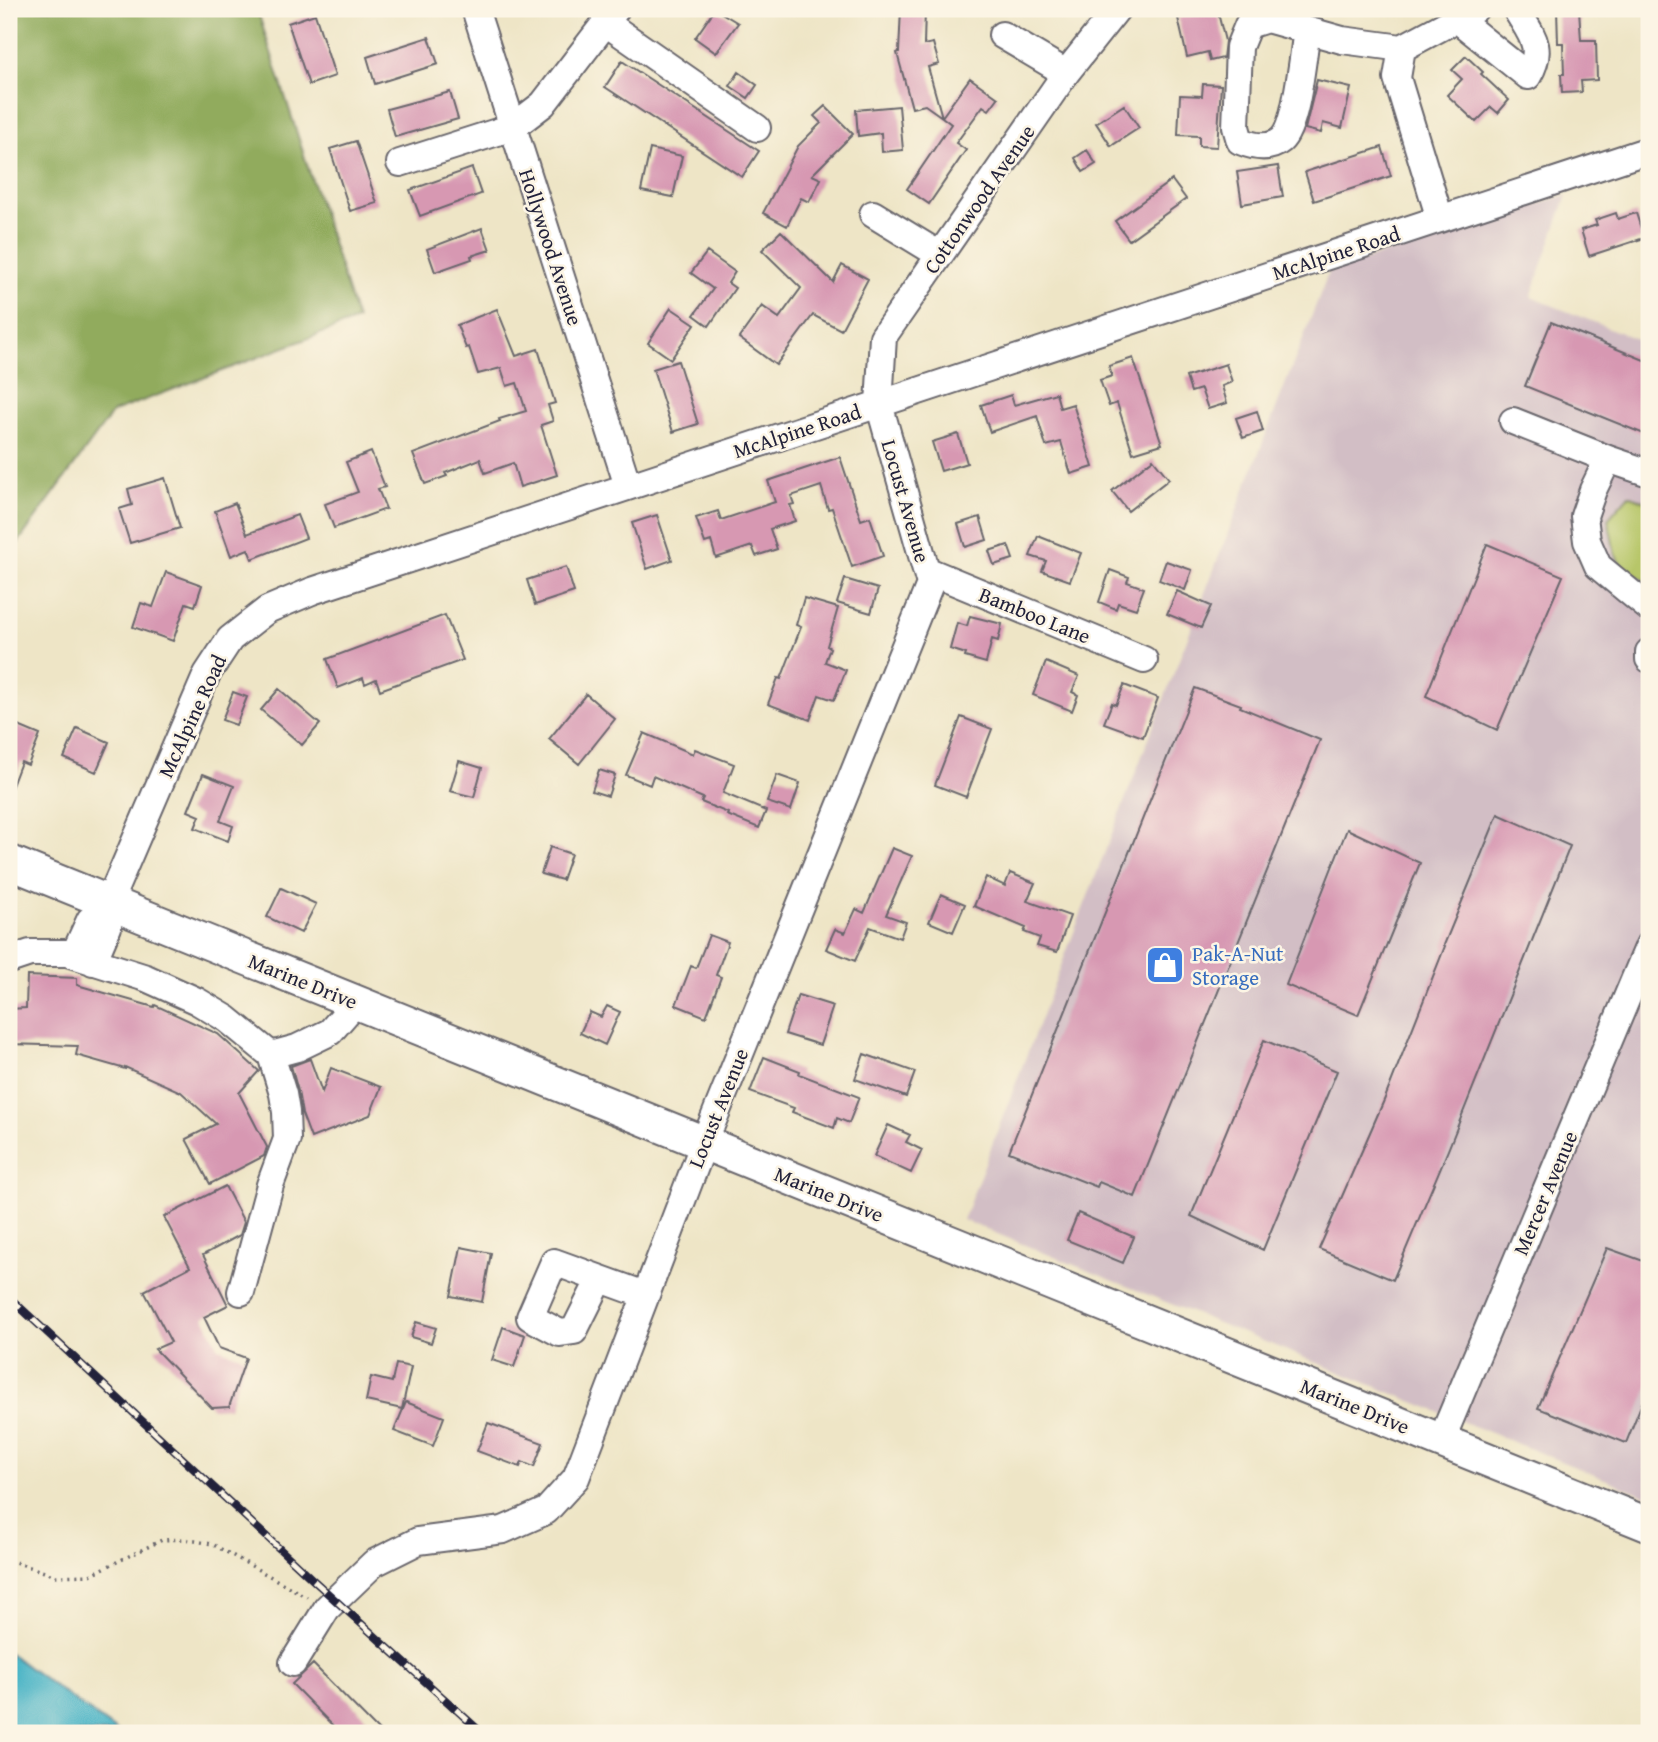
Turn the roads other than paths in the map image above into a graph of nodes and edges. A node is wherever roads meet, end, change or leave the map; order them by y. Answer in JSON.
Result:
{"nodes":[{"id":1,"x":475,"y":9,"type":"edge"},
{"id":2,"x":1117,"y":9,"type":"edge"},
{"id":3,"x":1516,"y":9,"type":"edge"},
{"id":4,"x":1466,"y":14,"type":"edge"},
{"id":5,"x":611,"y":16,"type":"edge"},
{"id":6,"x":1307,"y":30,"type":"junction"},
{"id":7,"x":1003,"y":35,"type":"dead end"},
{"id":8,"x":1402,"y":48,"type":"junction"},
{"id":9,"x":1066,"y":74,"type":"junction"},
{"id":10,"x":513,"y":127,"type":"junction"},
{"id":11,"x":757,"y":128,"type":"dead end"},
{"id":12,"x":1649,"y":150,"type":"edge"},
{"id":13,"x":400,"y":163,"type":"dead end"},
{"id":14,"x":873,"y":214,"type":"dead end"},
{"id":15,"x":1440,"y":219,"type":"junction"},
{"id":16,"x":940,"y":255,"type":"junction"},
{"id":17,"x":879,"y":404,"type":"junction"},
{"id":18,"x":1513,"y":421,"type":"dead end"},
{"id":19,"x":1608,"y":459,"type":"junction"},
{"id":20,"x":1649,"y":473,"type":"edge"},
{"id":21,"x":628,"y":486,"type":"junction"},
{"id":22,"x":926,"y":570,"type":"junction"},
{"id":23,"x":1649,"y":608,"type":"edge"},
{"id":24,"x":1649,"y":652,"type":"edge"},
{"id":25,"x":1649,"y":659,"type":"edge"},
{"id":26,"x":1144,"y":660,"type":"dead end"},
{"id":27,"x":9,"y":862,"type":"edge"},
{"id":28,"x":106,"y":909,"type":"junction"},
{"id":29,"x":1649,"y":945,"type":"edge"},
{"id":30,"x":83,"y":958,"type":"junction"},
{"id":31,"x":9,"y":960,"type":"edge"},
{"id":32,"x":356,"y":1002,"type":"junction"},
{"id":33,"x":271,"y":1055,"type":"junction"},
{"id":34,"x":704,"y":1143,"type":"junction"},
{"id":35,"x":600,"y":1279,"type":"dead end"},
{"id":36,"x":241,"y":1292,"type":"dead end"},
{"id":37,"x":645,"y":1295,"type":"junction"},
{"id":38,"x":1441,"y":1441,"type":"junction"},
{"id":39,"x":1649,"y":1525,"type":"edge"},
{"id":40,"x":293,"y":1663,"type":"dead end"}],
"edges":[{"from":1,"to":10,"type":"street","name":"Hollywood Avenue"},
{"from":2,"to":9,"type":"street","name":"Cottonwood Avenue"},
{"from":3,"to":4,"type":"street"},
{"from":4,"to":8,"type":"street"},
{"from":5,"to":10,"type":"street"},
{"from":5,"to":11,"type":"street"},
{"from":6,"to":6,"type":"street"},
{"from":6,"to":8,"type":"street"},
{"from":7,"to":9,"type":"street"},
{"from":8,"to":15,"type":"street"},
{"from":9,"to":16,"type":"street","name":"Cottonwood Avenue"},
{"from":10,"to":13,"type":"street"},
{"from":10,"to":21,"type":"street","name":"Hollywood Avenue"},
{"from":12,"to":15,"type":"street","name":"McAlpine Road"},
{"from":14,"to":16,"type":"street"},
{"from":15,"to":17,"type":"street","name":"McAlpine Road"},
{"from":16,"to":17,"type":"street","name":"Cottonwood Avenue"},
{"from":17,"to":21,"type":"street","name":"McAlpine Road"},
{"from":17,"to":22,"type":"street","name":"Locust Avenue"},
{"from":18,"to":19,"type":"street"},
{"from":19,"to":20,"type":"street"},
{"from":19,"to":23,"type":"street"},
{"from":21,"to":28,"type":"street","name":"McAlpine Road"},
{"from":22,"to":26,"type":"street","name":"Bamboo Lane"},
{"from":22,"to":34,"type":"street","name":"Locust Avenue"},
{"from":24,"to":25,"type":"street"},
{"from":27,"to":28,"type":"main road","name":"Marine Drive"},
{"from":28,"to":30,"type":"street","name":"McAlpine Road"},
{"from":28,"to":32,"type":"main road","name":"Marine Drive"},
{"from":29,"to":38,"type":"street","name":"Mercer Avenue"},
{"from":30,"to":31,"type":"street"},
{"from":30,"to":33,"type":"street"},
{"from":32,"to":33,"type":"street"},
{"from":32,"to":34,"type":"main road","name":"Marine Drive"},
{"from":33,"to":36,"type":"street"},
{"from":34,"to":37,"type":"street","name":"Locust Avenue"},
{"from":34,"to":38,"type":"main road","name":"Marine Drive"},
{"from":35,"to":37,"type":"street"},
{"from":37,"to":40,"type":"street","name":"Locust Avenue"},
{"from":38,"to":39,"type":"main road","name":"Marine Drive"}]}
